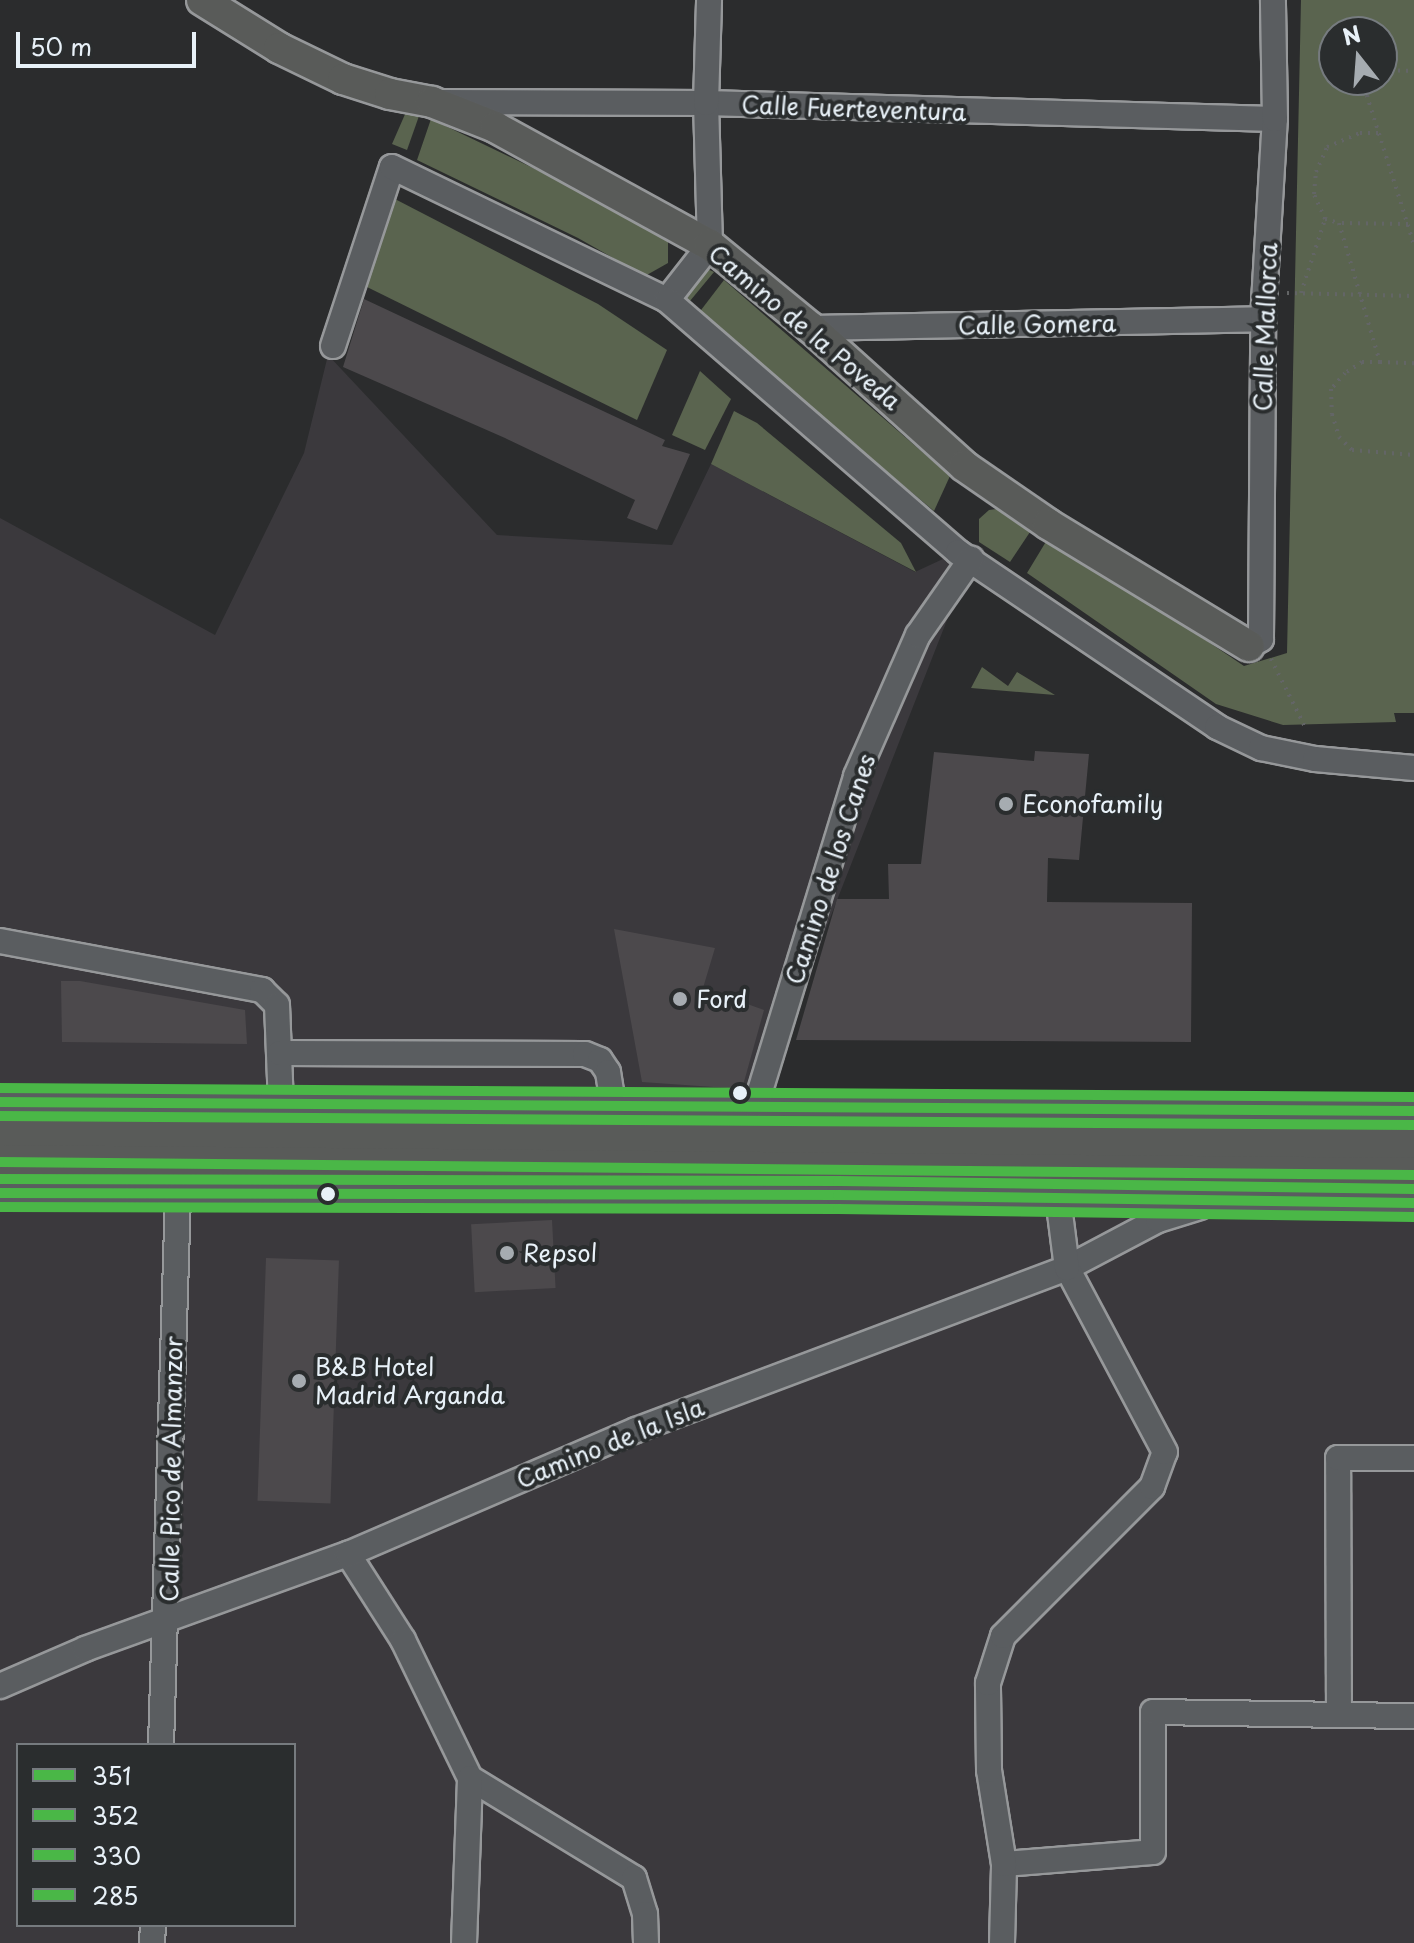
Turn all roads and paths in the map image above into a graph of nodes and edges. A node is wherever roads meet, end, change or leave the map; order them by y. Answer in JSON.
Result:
{"nodes":[{"id":1,"x":202,"y":0,"type":"edge"},
{"id":2,"x":709,"y":0,"type":"edge"},
{"id":3,"x":1273,"y":0,"type":"edge"},
{"id":4,"x":1367,"y":96,"type":"edge"},
{"id":5,"x":432,"y":102,"type":"junction"},
{"id":6,"x":706,"y":103,"type":"junction"},
{"id":7,"x":1275,"y":119,"type":"junction"},
{"id":8,"x":1379,"y":133,"type":"junction"},
{"id":9,"x":1325,"y":219,"type":"junction"},
{"id":10,"x":1339,"y":223,"type":"junction"},
{"id":11,"x":1408,"y":224,"type":"junction"},
{"id":12,"x":710,"y":245,"type":"junction"},
{"id":13,"x":1414,"y":245,"type":"edge"},
{"id":14,"x":1265,"y":292,"type":"junction"},
{"id":15,"x":1301,"y":293,"type":"junction"},
{"id":16,"x":1360,"y":294,"type":"junction"},
{"id":17,"x":1414,"y":296,"type":"edge"},
{"id":18,"x":667,"y":300,"type":"junction"},
{"id":19,"x":1263,"y":319,"type":"junction"},
{"id":20,"x":811,"y":328,"type":"junction"},
{"id":21,"x":333,"y":346,"type":"dead end"},
{"id":22,"x":1380,"y":362,"type":"junction"},
{"id":23,"x":1414,"y":363,"type":"edge"},
{"id":24,"x":1414,"y":455,"type":"edge"},
{"id":25,"x":971,"y":559,"type":"junction"},
{"id":26,"x":1255,"y":643,"type":"junction"},
{"id":27,"x":1305,"y":727,"type":"dead end"},
{"id":28,"x":1414,"y":768,"type":"edge"},
{"id":29,"x":0,"y":941,"type":"edge"},
{"id":30,"x":280,"y":1053,"type":"junction"},
{"id":31,"x":0,"y":1102,"type":"edge"},
{"id":32,"x":281,"y":1104,"type":"junction"},
{"id":33,"x":613,"y":1104,"type":"junction"},
{"id":34,"x":756,"y":1104,"type":"junction"},
{"id":35,"x":1414,"y":1111,"type":"edge"},
{"id":36,"x":0,"y":1129,"type":"edge"},
{"id":37,"x":1414,"y":1142,"type":"edge"},
{"id":38,"x":0,"y":1162,"type":"edge"},
{"id":39,"x":1414,"y":1175,"type":"edge"},
{"id":40,"x":0,"y":1193,"type":"edge"},
{"id":41,"x":178,"y":1194,"type":"junction"},
{"id":42,"x":1058,"y":1198,"type":"junction"},
{"id":43,"x":1219,"y":1201,"type":"junction"},
{"id":44,"x":1414,"y":1203,"type":"edge"},
{"id":45,"x":1067,"y":1268,"type":"junction"},
{"id":46,"x":1414,"y":1458,"type":"edge"},
{"id":47,"x":348,"y":1554,"type":"junction"},
{"id":48,"x":167,"y":1620,"type":"junction"},
{"id":49,"x":0,"y":1686,"type":"edge"},
{"id":50,"x":1339,"y":1715,"type":"junction"},
{"id":51,"x":1414,"y":1716,"type":"edge"},
{"id":52,"x":161,"y":1743,"type":"edge"},
{"id":53,"x":470,"y":1778,"type":"junction"},
{"id":54,"x":1004,"y":1864,"type":"junction"},
{"id":55,"x":464,"y":1943,"type":"edge"},
{"id":56,"x":646,"y":1943,"type":"edge"},
{"id":57,"x":1002,"y":1943,"type":"edge"}],
"edges":[{"from":1,"to":5,"type":"main road","name":"Camino de la Poveda"},
{"from":2,"to":6,"type":"street"},
{"from":3,"to":7,"type":"street","name":"Calle Mallorca"},
{"from":4,"to":8,"type":"path"},
{"from":5,"to":6,"type":"street","name":"Calle Fuerteventura"},
{"from":5,"to":12,"type":"main road","name":"Camino de la Poveda"},
{"from":6,"to":7,"type":"street","name":"Calle Fuerteventura"},
{"from":6,"to":12,"type":"street"},
{"from":7,"to":14,"type":"street","name":"Calle Mallorca"},
{"from":8,"to":9,"type":"path"},
{"from":8,"to":11,"type":"path"},
{"from":9,"to":10,"type":"path"},
{"from":9,"to":15,"type":"path"},
{"from":10,"to":11,"type":"path"},
{"from":10,"to":16,"type":"path"},
{"from":11,"to":13,"type":"path"},
{"from":12,"to":18,"type":"street"},
{"from":12,"to":20,"type":"main road","name":"Camino de la Poveda"},
{"from":14,"to":15,"type":"path"},
{"from":14,"to":19,"type":"street","name":"Calle Mallorca"},
{"from":15,"to":16,"type":"path"},
{"from":16,"to":17,"type":"path"},
{"from":16,"to":22,"type":"path"},
{"from":18,"to":21,"type":"street"},
{"from":18,"to":25,"type":"street"},
{"from":19,"to":20,"type":"street","name":"Calle Gomera"},
{"from":19,"to":26,"type":"street","name":"Calle Mallorca"},
{"from":20,"to":26,"type":"main road","name":"Camino de la Poveda"},
{"from":22,"to":23,"type":"path"},
{"from":22,"to":24,"type":"path"},
{"from":25,"to":28,"type":"street"},
{"from":25,"to":34,"type":"street","name":"Camino de los Canes"},
{"from":26,"to":27,"type":"path"},
{"from":29,"to":30,"type":"street"},
{"from":30,"to":32,"type":"street"},
{"from":30,"to":33,"type":"street"},
{"from":31,"to":32,"type":"street"},
{"from":32,"to":33,"type":"street"},
{"from":33,"to":34,"type":"street"},
{"from":34,"to":35,"type":"street"},
{"from":36,"to":37,"type":"highway"},
{"from":38,"to":39,"type":"highway"},
{"from":40,"to":41,"type":"street"},
{"from":41,"to":42,"type":"street"},
{"from":41,"to":48,"type":"street","name":"Calle Pico de Almanzor"},
{"from":42,"to":43,"type":"street"},
{"from":42,"to":45,"type":"street"},
{"from":43,"to":44,"type":"street"},
{"from":43,"to":45,"type":"street","name":"Camino de la Isla"},
{"from":45,"to":47,"type":"street","name":"Camino de la Isla"},
{"from":45,"to":54,"type":"street"},
{"from":46,"to":50,"type":"street"},
{"from":47,"to":48,"type":"street","name":"Camino de la Isla"},
{"from":47,"to":53,"type":"street"},
{"from":48,"to":49,"type":"street","name":"Camino de la Isla"},
{"from":48,"to":52,"type":"street","name":"Calle Pico de Almanzor"},
{"from":50,"to":51,"type":"street"},
{"from":50,"to":54,"type":"street"},
{"from":53,"to":55,"type":"street"},
{"from":53,"to":56,"type":"street"},
{"from":54,"to":57,"type":"street"}]}
